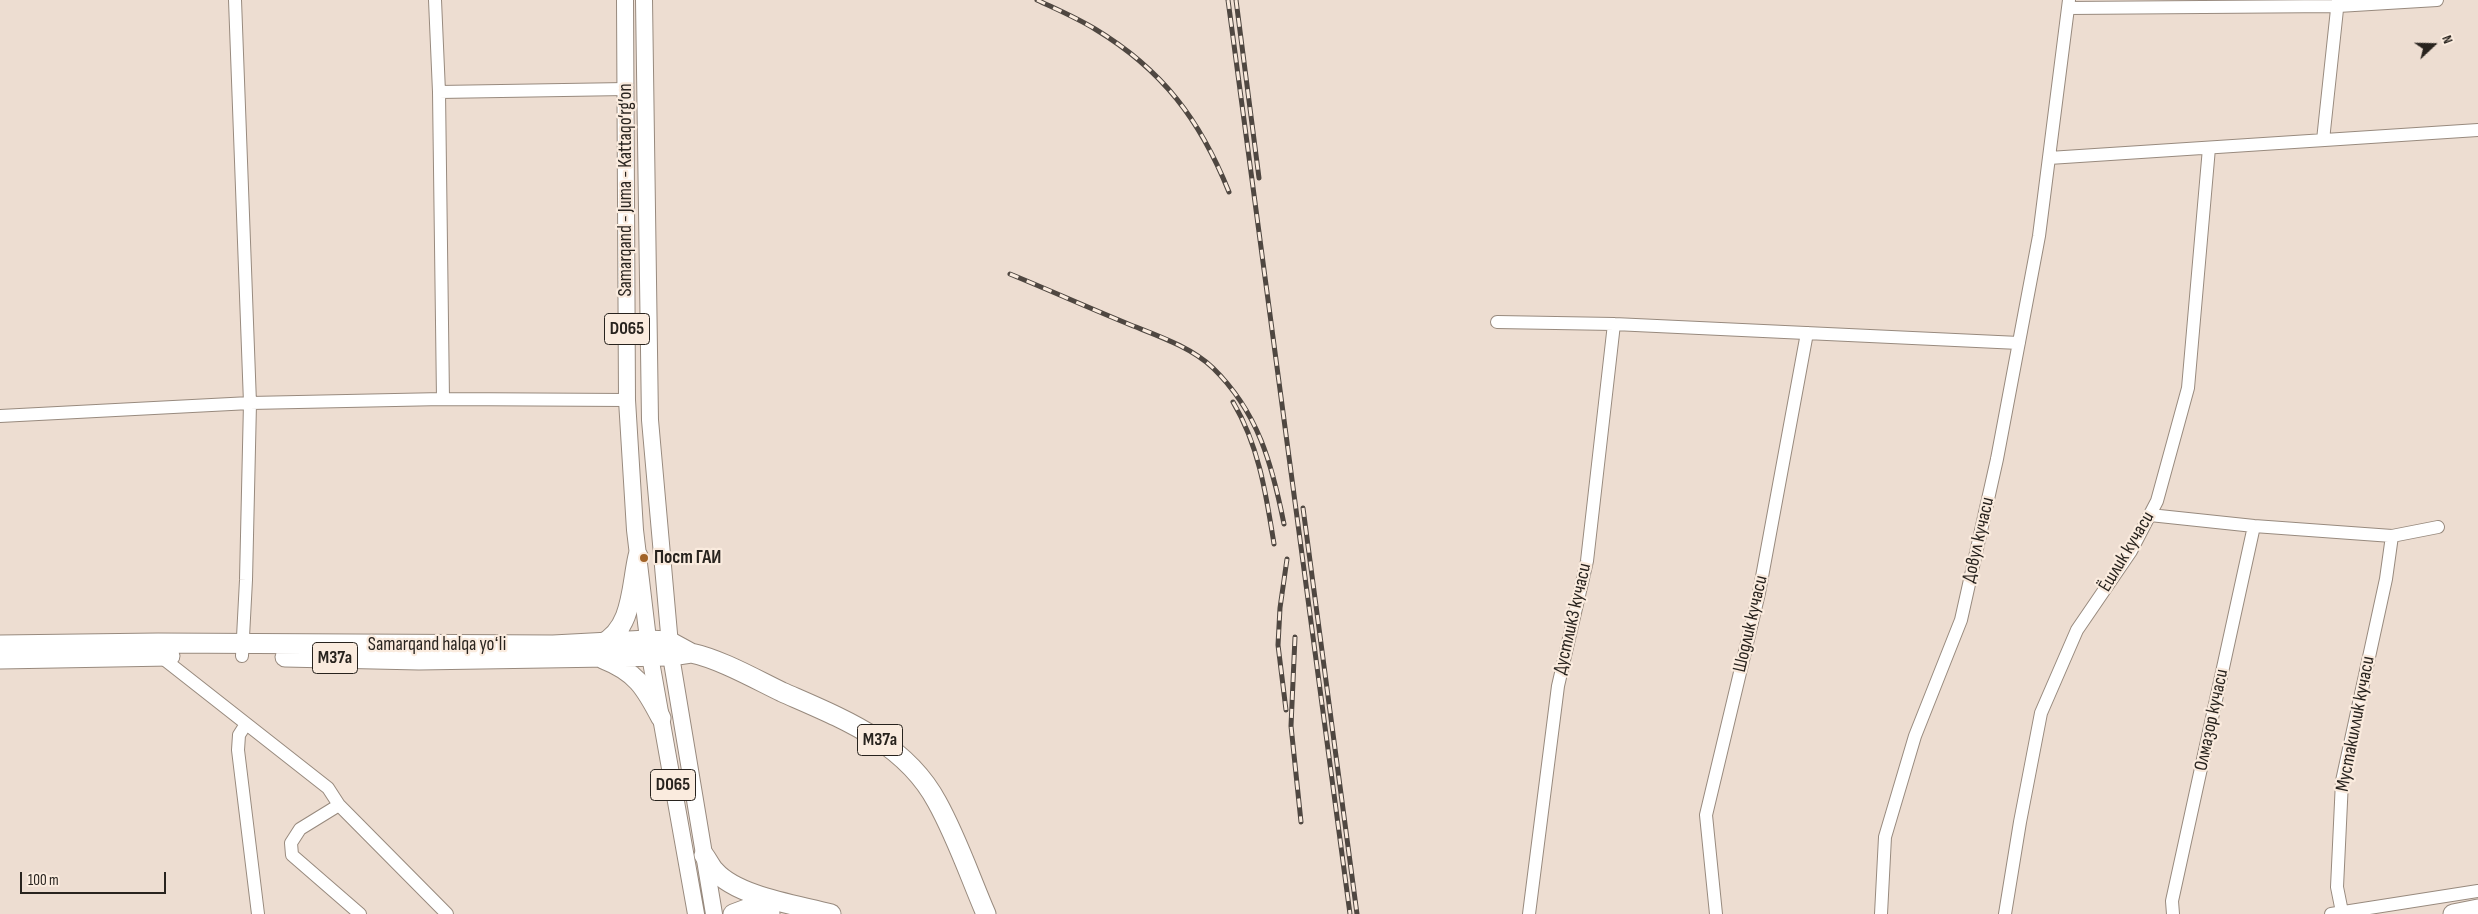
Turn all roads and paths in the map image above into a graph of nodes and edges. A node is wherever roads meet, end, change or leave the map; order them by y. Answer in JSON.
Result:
{"nodes":[{"id":1,"x":235,"y":0,"type":"edge"},
{"id":2,"x":435,"y":0,"type":"edge"},
{"id":3,"x":625,"y":0,"type":"edge"},
{"id":4,"x":644,"y":0,"type":"edge"},
{"id":5,"x":2437,"y":0,"type":"edge"},
{"id":6,"x":2338,"y":3,"type":"edge"},
{"id":7,"x":2068,"y":4,"type":"edge"},
{"id":8,"x":626,"y":89,"type":"junction"},
{"id":9,"x":439,"y":92,"type":"junction"},
{"id":10,"x":2478,"y":130,"type":"edge"},
{"id":11,"x":2323,"y":140,"type":"junction"},
{"id":12,"x":2209,"y":148,"type":"junction"},
{"id":13,"x":2049,"y":158,"type":"junction"},
{"id":14,"x":1497,"y":322,"type":"dead end"},
{"id":15,"x":1614,"y":324,"type":"junction"},
{"id":16,"x":1807,"y":333,"type":"junction"},
{"id":17,"x":2019,"y":343,"type":"junction"},
{"id":18,"x":443,"y":399,"type":"junction"},
{"id":19,"x":627,"y":400,"type":"junction"},
{"id":20,"x":250,"y":403,"type":"junction"},
{"id":21,"x":0,"y":416,"type":"edge"},
{"id":22,"x":2150,"y":515,"type":"junction"},
{"id":23,"x":2254,"y":526,"type":"junction"},
{"id":24,"x":2438,"y":527,"type":"dead end"},
{"id":25,"x":2392,"y":536,"type":"junction"},
{"id":26,"x":638,"y":556,"type":"junction"},
{"id":27,"x":0,"y":645,"type":"edge"},
{"id":28,"x":649,"y":648,"type":"junction"},
{"id":29,"x":670,"y":648,"type":"junction"},
{"id":30,"x":242,"y":650,"type":"junction"},
{"id":31,"x":600,"y":650,"type":"junction"},
{"id":32,"x":160,"y":656,"type":"junction"},
{"id":33,"x":0,"y":659,"type":"edge"},
{"id":34,"x":661,"y":718,"type":"junction"},
{"id":35,"x":246,"y":724,"type":"junction"},
{"id":36,"x":339,"y":806,"type":"junction"},
{"id":37,"x":704,"y":855,"type":"junction"},
{"id":38,"x":2478,"y":891,"type":"edge"},
{"id":39,"x":2478,"y":909,"type":"edge"},
{"id":40,"x":2336,"y":913,"type":"edge"},
{"id":41,"x":258,"y":914,"type":"edge"},
{"id":42,"x":360,"y":914,"type":"edge"},
{"id":43,"x":447,"y":914,"type":"edge"},
{"id":44,"x":696,"y":914,"type":"edge"},
{"id":45,"x":714,"y":914,"type":"edge"},
{"id":46,"x":733,"y":914,"type":"edge"},
{"id":47,"x":770,"y":914,"type":"edge"},
{"id":48,"x":831,"y":914,"type":"edge"},
{"id":49,"x":986,"y":914,"type":"edge"},
{"id":50,"x":1529,"y":914,"type":"edge"},
{"id":51,"x":1716,"y":914,"type":"edge"},
{"id":52,"x":1881,"y":914,"type":"edge"},
{"id":53,"x":2005,"y":914,"type":"edge"},
{"id":54,"x":2173,"y":914,"type":"edge"},
{"id":55,"x":2453,"y":914,"type":"edge"}],
"edges":[{"from":1,"to":20,"type":"street"},
{"from":2,"to":9,"type":"street"},
{"from":3,"to":8,"type":"main road","name":"Samarqand - Juma - Kattaqo‘rg‘on","number":"D065"},
{"from":4,"to":29,"type":"main road","name":"Samarqand - Juma - Kattaqo‘rg‘on","number":"D065"},
{"from":5,"to":6,"type":"street"},
{"from":6,"to":7,"type":"street"},
{"from":6,"to":11,"type":"street"},
{"from":7,"to":13,"type":"street","name":"Довул кучаси"},
{"from":8,"to":9,"type":"street"},
{"from":8,"to":19,"type":"main road","name":"Samarqand - Juma - Kattaqo‘rg‘on","number":"D065"},
{"from":9,"to":18,"type":"street"},
{"from":10,"to":11,"type":"street"},
{"from":11,"to":12,"type":"street"},
{"from":12,"to":13,"type":"street"},
{"from":12,"to":22,"type":"street","name":"Ёшлик кучаси"},
{"from":13,"to":17,"type":"street","name":"Довул кучаси"},
{"from":14,"to":15,"type":"street"},
{"from":15,"to":16,"type":"street"},
{"from":15,"to":50,"type":"street","name":"Дустлик3 кучаси"},
{"from":16,"to":17,"type":"street"},
{"from":16,"to":51,"type":"street","name":"Шодлик кучаси"},
{"from":17,"to":52,"type":"street","name":"Довул кучаси"},
{"from":18,"to":19,"type":"street"},
{"from":18,"to":20,"type":"street"},
{"from":19,"to":26,"type":"main road","name":"Samarqand - Juma - Kattaqo‘rg‘on","number":"D065"},
{"from":20,"to":21,"type":"street"},
{"from":20,"to":30,"type":"street"},
{"from":22,"to":23,"type":"street"},
{"from":22,"to":53,"type":"street","name":"Ёшлик кучаси"},
{"from":23,"to":25,"type":"street"},
{"from":23,"to":54,"type":"street","name":"Олмазор кучаси"},
{"from":24,"to":25,"type":"street"},
{"from":25,"to":40,"type":"street","name":"Мустакиллик кучаси"},
{"from":26,"to":28,"type":"main road","name":"Samarqand - Juma - Kattaqo‘rg‘on","number":"D065"},
{"from":26,"to":31,"type":"highway"},
{"from":27,"to":30,"type":"highway","name":"Samarqand halqa yoʻli","number":"M37a"},
{"from":28,"to":29,"type":"highway","name":"Samarqand halqa yoʻli","number":"M37a"},
{"from":28,"to":31,"type":"highway","name":"Samarqand halqa yoʻli","number":"M37a"},
{"from":28,"to":34,"type":"main road","name":"Samarqand - Juma - Kattaqo‘rg‘on","number":"D065"},
{"from":29,"to":37,"type":"main road","name":"Samarqand - Juma - Kattaqo‘rg‘on","number":"D065"},
{"from":29,"to":49,"type":"highway","name":"Samarqand halqa yoʻli","number":"M37a"},
{"from":30,"to":31,"type":"highway","name":"Samarqand halqa yoʻli","number":"M37a"},
{"from":30,"to":32,"type":"highway","name":"Samarqand halqa yoʻli","number":"M37a"},
{"from":31,"to":34,"type":"highway"},
{"from":32,"to":33,"type":"highway","name":"Samarqand halqa yoʻli","number":"M37a"},
{"from":32,"to":35,"type":"street"},
{"from":34,"to":44,"type":"main road","name":"Samarqand - Juma - Kattaqo‘rg‘on","number":"D065"},
{"from":35,"to":36,"type":"street"},
{"from":35,"to":41,"type":"street"},
{"from":36,"to":42,"type":"street"},
{"from":36,"to":43,"type":"street"},
{"from":37,"to":45,"type":"main road","name":"Samarqand - Juma - Kattaqo‘rg‘on","number":"D065"},
{"from":37,"to":48,"type":"highway"},
{"from":38,"to":40,"type":"street"},
{"from":39,"to":55,"type":"highway"},
{"from":46,"to":47,"type":"highway"}]}
